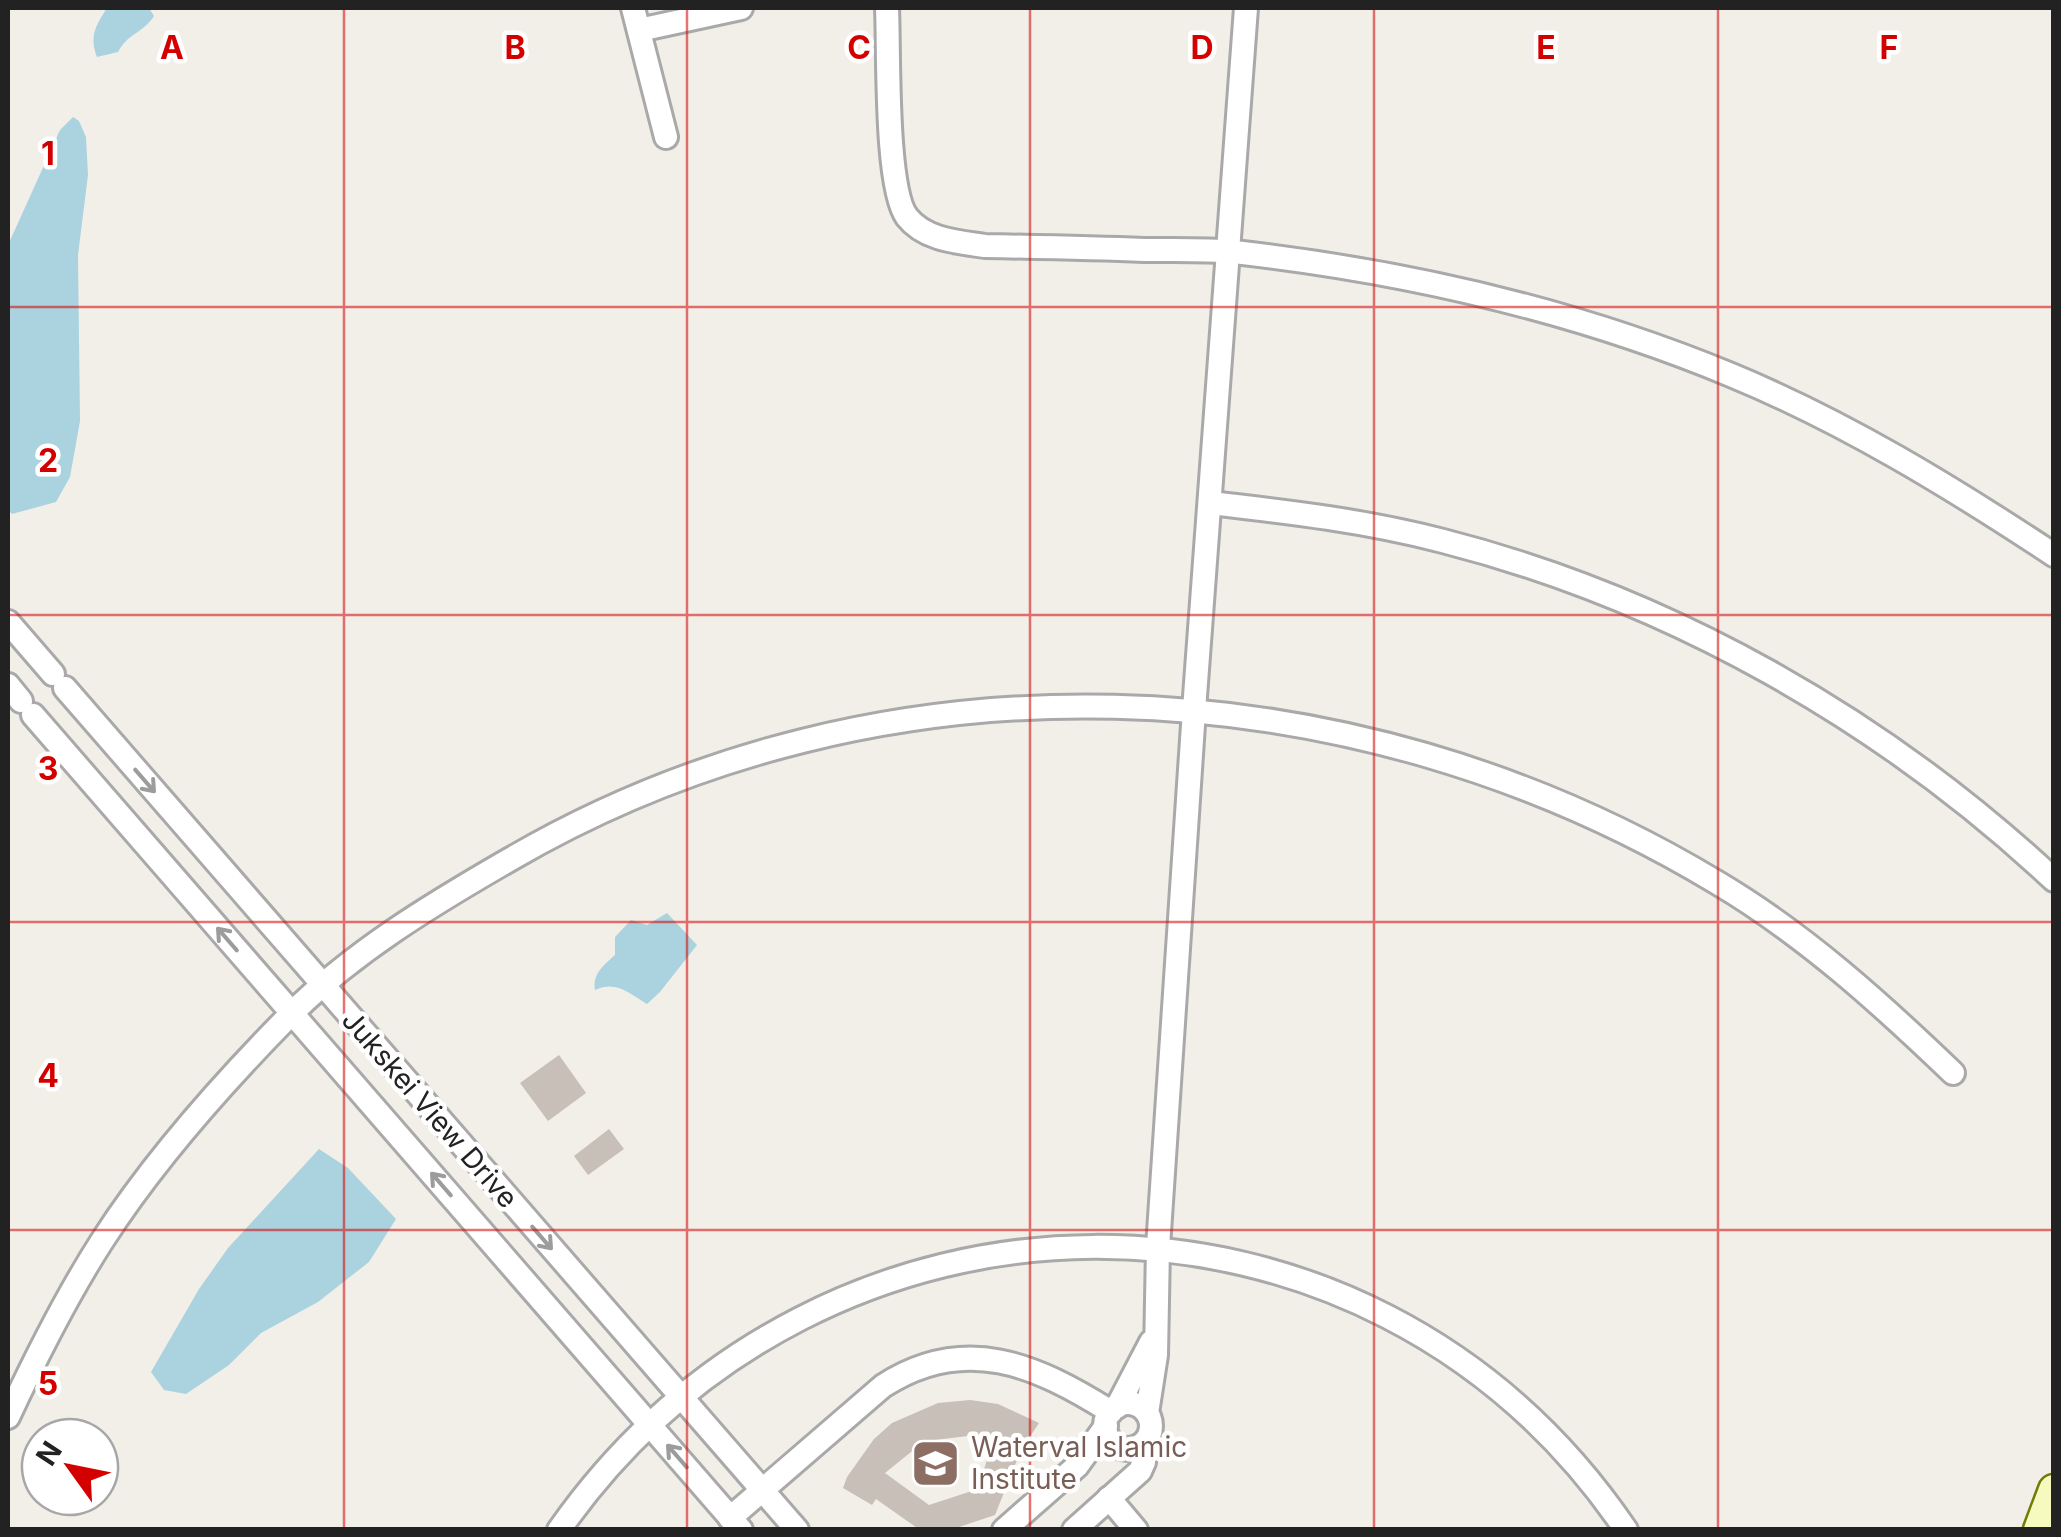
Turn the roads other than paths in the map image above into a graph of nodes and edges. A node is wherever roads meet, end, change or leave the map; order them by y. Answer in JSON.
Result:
{"nodes":[{"id":1,"x":741,"y":8,"type":"edge"},
{"id":2,"x":887,"y":8,"type":"edge"},
{"id":3,"x":1246,"y":8,"type":"edge"},
{"id":4,"x":636,"y":19,"type":"edge"},
{"id":5,"x":666,"y":137,"type":"dead end"},
{"id":6,"x":1230,"y":251,"type":"junction"},
{"id":7,"x":1211,"y":503,"type":"junction"},
{"id":8,"x":2054,"y":555,"type":"edge"},
{"id":9,"x":8,"y":622,"type":"edge"},
{"id":10,"x":21,"y":701,"type":"edge"},
{"id":11,"x":82,"y":707,"type":"junction"},
{"id":12,"x":1194,"y":710,"type":"junction"},
{"id":13,"x":50,"y":735,"type":"junction"},
{"id":14,"x":2054,"y":880,"type":"edge"},
{"id":15,"x":324,"y":986,"type":"junction"},
{"id":16,"x":292,"y":1013,"type":"junction"},
{"id":17,"x":1953,"y":1073,"type":"dead end"},
{"id":18,"x":1158,"y":1248,"type":"junction"},
{"id":19,"x":1154,"y":1335,"type":"junction"},
{"id":20,"x":680,"y":1396,"type":"junction"},
{"id":21,"x":1147,"y":1413,"type":"junction"},
{"id":22,"x":8,"y":1417,"type":"edge"},
{"id":23,"x":648,"y":1423,"type":"junction"},
{"id":24,"x":1118,"y":1427,"type":"junction"},
{"id":25,"x":762,"y":1489,"type":"junction"},
{"id":26,"x":2054,"y":1490,"type":"edge"},
{"id":27,"x":1109,"y":1498,"type":"junction"},
{"id":28,"x":736,"y":1524,"type":"edge"},
{"id":29,"x":559,"y":1530,"type":"edge"},
{"id":30,"x":797,"y":1530,"type":"edge"},
{"id":31,"x":1004,"y":1530,"type":"edge"},
{"id":32,"x":1074,"y":1530,"type":"edge"},
{"id":33,"x":1136,"y":1530,"type":"edge"},
{"id":34,"x":1626,"y":1530,"type":"edge"},
{"id":35,"x":2040,"y":1530,"type":"edge"}],
"edges":[{"from":1,"to":4,"type":"street"},
{"from":2,"to":6,"type":"street"},
{"from":3,"to":6,"type":"street"},
{"from":4,"to":5,"type":"street"},
{"from":6,"to":7,"type":"street"},
{"from":6,"to":8,"type":"street"},
{"from":7,"to":12,"type":"street"},
{"from":7,"to":14,"type":"street"},
{"from":9,"to":11,"type":"street","name":"Jukskei View Drive"},
{"from":10,"to":13,"type":"street","name":"Jukskei View Drive"},
{"from":11,"to":13,"type":"street"},
{"from":11,"to":15,"type":"street","name":"Jukskei View Drive","one_way":true},
{"from":12,"to":15,"type":"street"},
{"from":12,"to":17,"type":"street"},
{"from":12,"to":18,"type":"street"},
{"from":16,"to":13,"type":"street","name":"Jukskei View Drive","one_way":true},
{"from":15,"to":16,"type":"street"},
{"from":15,"to":20,"type":"street","name":"Jukskei View Drive","one_way":true},
{"from":16,"to":22,"type":"street"},
{"from":23,"to":16,"type":"street","name":"Jukskei View Drive","one_way":true},
{"from":18,"to":19,"type":"street"},
{"from":18,"to":20,"type":"street"},
{"from":18,"to":34,"type":"street"},
{"from":19,"to":21,"type":"street"},
{"from":19,"to":24,"type":"street"},
{"from":20,"to":23,"type":"street"},
{"from":20,"to":25,"type":"street","name":"Jukskei View Drive"},
{"from":21,"to":24,"type":"street"},
{"from":21,"to":24,"type":"street"},
{"from":28,"to":23,"type":"street","name":"Jukskei View Drive","one_way":true},
{"from":23,"to":29,"type":"street"},
{"from":24,"to":25,"type":"street"},
{"from":24,"to":27,"type":"street"},
{"from":24,"to":31,"type":"street"},
{"from":25,"to":28,"type":"street"},
{"from":25,"to":30,"type":"street","name":"Jukskei View Drive"},
{"from":26,"to":35,"type":"main road"},
{"from":27,"to":32,"type":"street"},
{"from":27,"to":33,"type":"street"}]}
